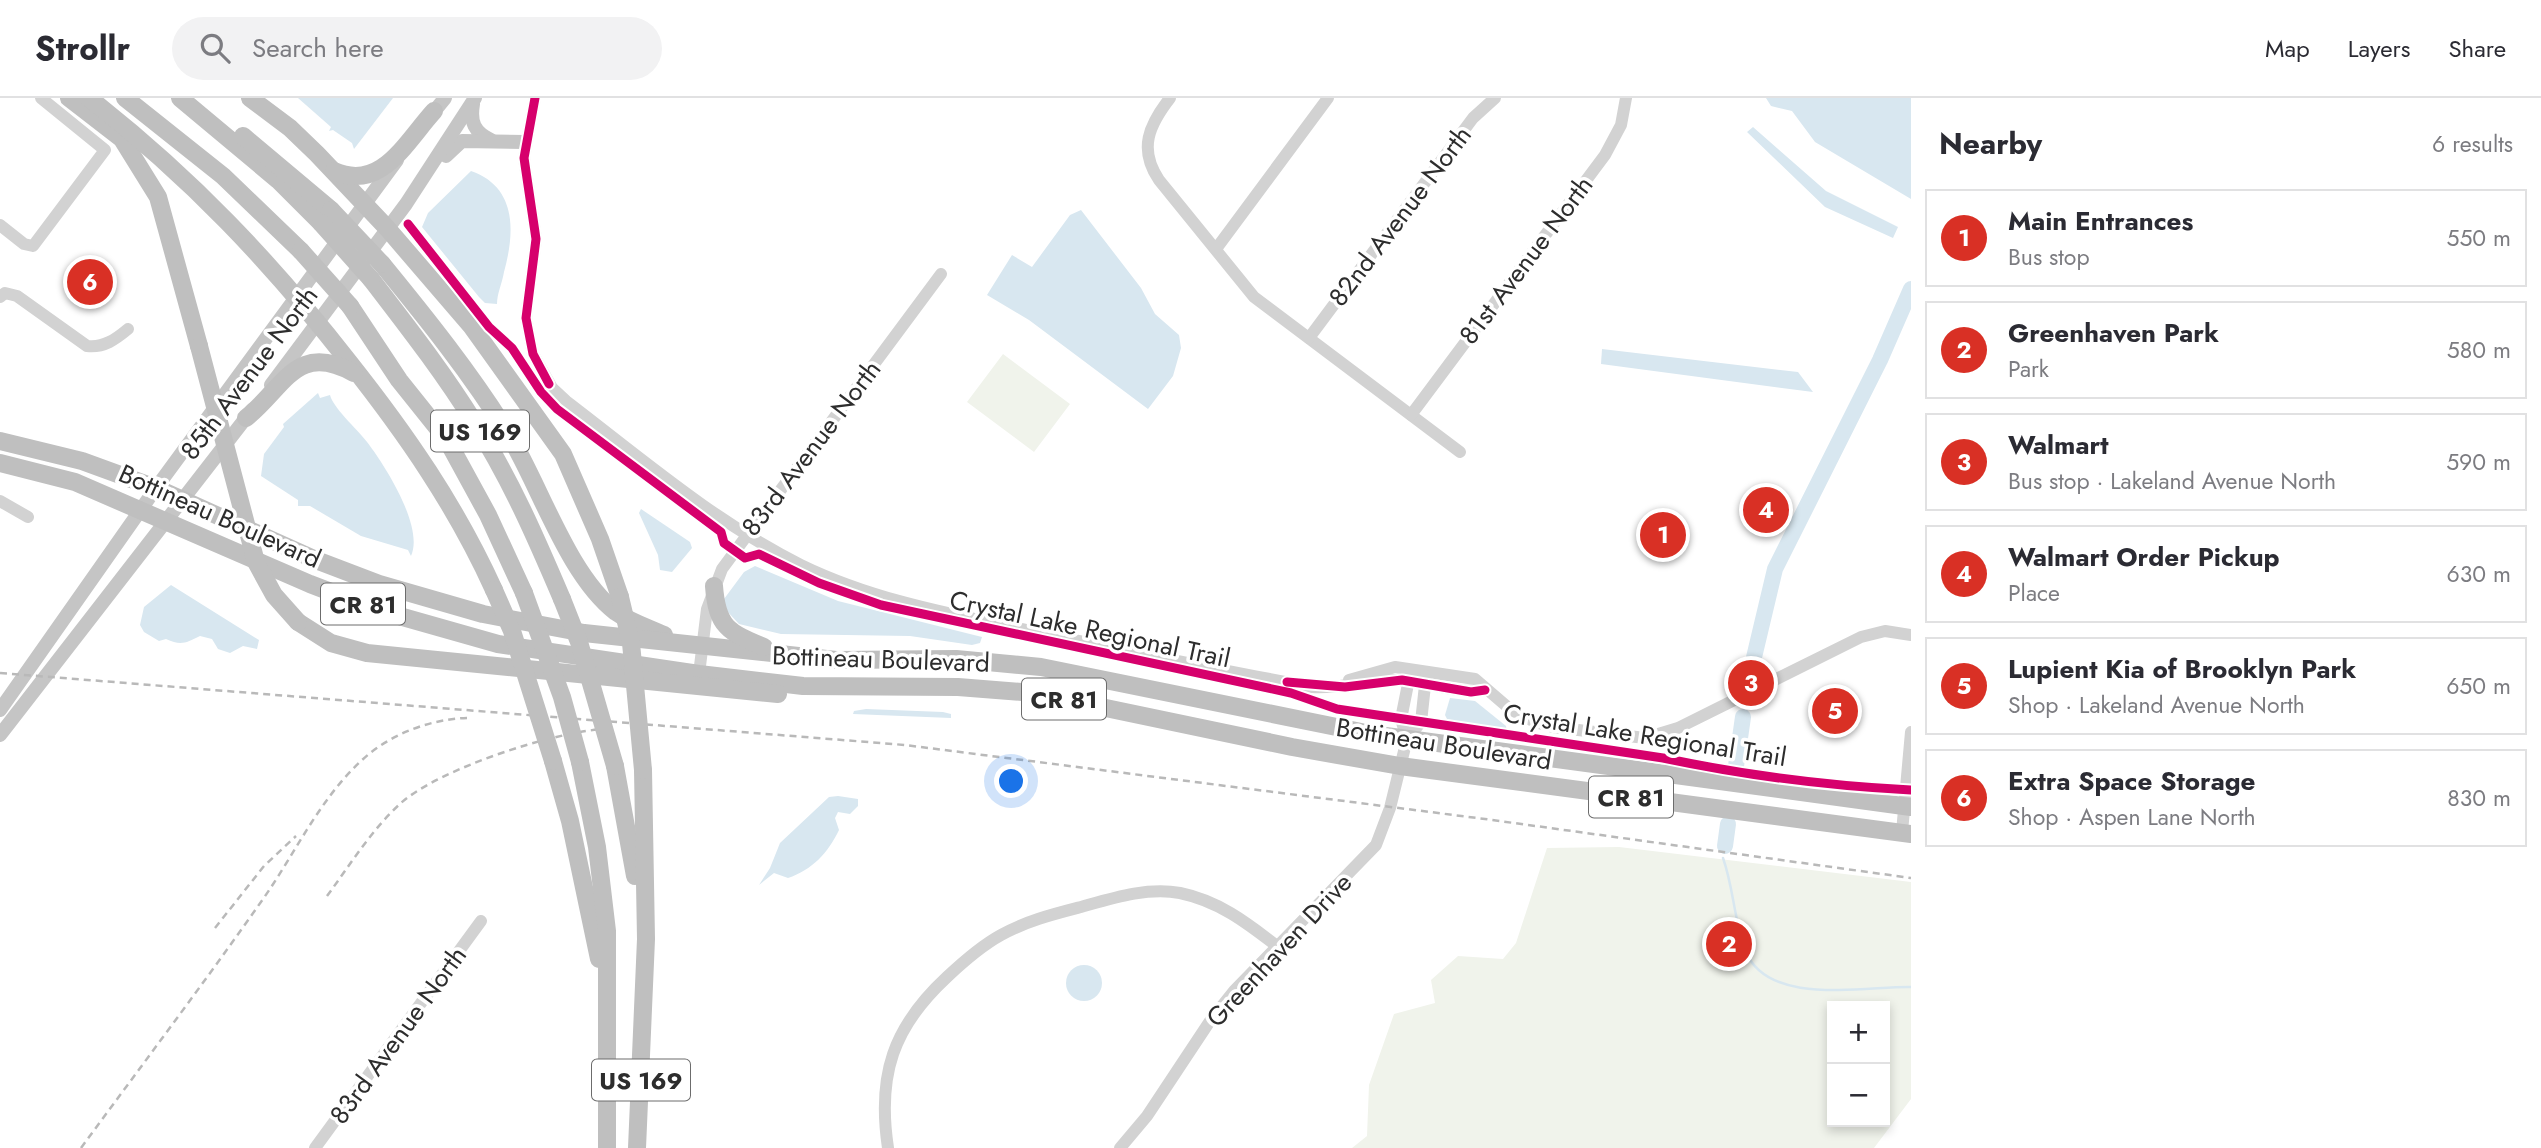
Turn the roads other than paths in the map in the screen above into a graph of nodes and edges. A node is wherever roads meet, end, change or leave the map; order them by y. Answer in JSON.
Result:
{"nodes":[{"id":1,"x":41,"y":98,"type":"edge"},
{"id":2,"x":69,"y":98,"type":"edge"},
{"id":3,"x":89,"y":98,"type":"edge"},
{"id":4,"x":125,"y":98,"type":"edge"},
{"id":5,"x":180,"y":98,"type":"edge"},
{"id":6,"x":187,"y":98,"type":"edge"},
{"id":7,"x":250,"y":98,"type":"edge"},
{"id":8,"x":535,"y":98,"type":"edge"},
{"id":9,"x":1170,"y":98,"type":"edge"},
{"id":10,"x":1328,"y":98,"type":"edge"},
{"id":11,"x":1495,"y":98,"type":"edge"},
{"id":12,"x":1626,"y":98,"type":"edge"},
{"id":13,"x":474,"y":99,"type":"edge"},
{"id":14,"x":439,"y":105,"type":"edge"},
{"id":15,"x":525,"y":142,"type":"junction"},
{"id":16,"x":498,"y":144,"type":"junction"},
{"id":17,"x":330,"y":169,"type":"junction"},
{"id":18,"x":414,"y":192,"type":"junction"},
{"id":19,"x":364,"y":205,"type":"junction"},
{"id":20,"x":326,"y":217,"type":"junction"},
{"id":21,"x":0,"y":225,"type":"edge"},
{"id":22,"x":387,"y":228,"type":"junction"},
{"id":23,"x":1216,"y":249,"type":"junction"},
{"id":24,"x":941,"y":274,"type":"dead end"},
{"id":25,"x":2,"y":296,"type":"edge"},
{"id":26,"x":296,"y":296,"type":"junction"},
{"id":27,"x":318,"y":321,"type":"junction"},
{"id":28,"x":128,"y":329,"type":"dead end"},
{"id":29,"x":1309,"y":338,"type":"junction"},
{"id":30,"x":361,"y":378,"type":"junction"},
{"id":31,"x":1411,"y":415,"type":"junction"},
{"id":32,"x":246,"y":418,"type":"junction"},
{"id":33,"x":0,"y":441,"type":"edge"},
{"id":34,"x":1460,"y":452,"type":"dead end"},
{"id":35,"x":0,"y":463,"type":"edge"},
{"id":36,"x":156,"y":488,"type":"junction"},
{"id":37,"x":0,"y":500,"type":"edge"},
{"id":38,"x":183,"y":502,"type":"junction"},
{"id":39,"x":141,"y":509,"type":"junction"},
{"id":40,"x":28,"y":517,"type":"dead end"},
{"id":41,"x":167,"y":522,"type":"junction"},
{"id":42,"x":747,"y":535,"type":"junction"},
{"id":43,"x":713,"y":586,"type":"junction"},
{"id":44,"x":1911,"y":635,"type":"edge"},
{"id":45,"x":680,"y":642,"type":"junction"},
{"id":46,"x":702,"y":647,"type":"junction"},
{"id":47,"x":780,"y":654,"type":"junction"},
{"id":48,"x":699,"y":674,"type":"junction"},
{"id":49,"x":1410,"y":675,"type":"junction"},
{"id":50,"x":1426,"y":678,"type":"junction"},
{"id":51,"x":879,"y":688,"type":"junction"},
{"id":52,"x":0,"y":710,"type":"edge"},
{"id":53,"x":1911,"y":732,"type":"edge"},
{"id":54,"x":0,"y":735,"type":"edge"},
{"id":55,"x":1407,"y":739,"type":"junction"},
{"id":56,"x":1400,"y":766,"type":"junction"},
{"id":57,"x":1908,"y":807,"type":"edge"},
{"id":58,"x":1906,"y":833,"type":"edge"},
{"id":59,"x":481,"y":921,"type":"dead end"},
{"id":60,"x":1277,"y":946,"type":"junction"},
{"id":61,"x":645,"y":1013,"type":"junction"},
{"id":62,"x":609,"y":1018,"type":"junction"},
{"id":63,"x":315,"y":1148,"type":"edge"},
{"id":64,"x":607,"y":1148,"type":"edge"},
{"id":65,"x":637,"y":1148,"type":"edge"},
{"id":66,"x":888,"y":1148,"type":"edge"},
{"id":67,"x":1120,"y":1148,"type":"edge"}],
"edges":[{"from":1,"to":21,"type":"street"},
{"from":2,"to":51,"type":"highway","bridge":true},
{"from":3,"to":26,"type":"highway"},
{"from":4,"to":62,"type":"highway","number":"US 169","bridge":true},
{"from":5,"to":20,"type":"highway","number":"US 169"},
{"from":6,"to":20,"type":"highway"},
{"from":7,"to":17,"type":"highway"},
{"from":8,"to":15,"type":"street"},
{"from":9,"to":23,"type":"street"},
{"from":10,"to":23,"type":"street"},
{"from":11,"to":29,"type":"street","name":"82nd Avenue North"},
{"from":12,"to":31,"type":"street","name":"81st Avenue North"},
{"from":13,"to":16,"type":"main road"},
{"from":13,"to":18,"type":"main road","name":"85th Avenue North"},
{"from":14,"to":17,"type":"highway"},
{"from":14,"to":19,"type":"main road","name":"85th Avenue North"},
{"from":15,"to":16,"type":"main road"},
{"from":15,"to":42,"type":"street"},
{"from":16,"to":18,"type":"main road"},
{"from":17,"to":19,"type":"highway"},
{"from":18,"to":22,"type":"main road","name":"85th Avenue North"},
{"from":19,"to":22,"type":"highway"},
{"from":19,"to":26,"type":"main road","name":"85th Avenue North"},
{"from":20,"to":45,"type":"highway","bridge":true},
{"from":20,"to":61,"type":"highway","number":"US 169","bridge":true},
{"from":22,"to":27,"type":"main road","name":"85th Avenue North"},
{"from":22,"to":61,"type":"highway","bridge":true},
{"from":23,"to":29,"type":"street"},
{"from":24,"to":42,"type":"street","name":"83rd Avenue North"},
{"from":25,"to":28,"type":"street"},
{"from":26,"to":27,"type":"highway"},
{"from":26,"to":36,"type":"main road","name":"85th Avenue North"},
{"from":27,"to":30,"type":"highway"},
{"from":27,"to":32,"type":"main road","name":"85th Avenue North"},
{"from":29,"to":31,"type":"street"},
{"from":30,"to":32,"type":"highway"},
{"from":30,"to":62,"type":"highway","bridge":true},
{"from":31,"to":34,"type":"street"},
{"from":32,"to":38,"type":"main road","name":"85th Avenue North"},
{"from":33,"to":36,"type":"highway","name":"Bottineau Boulevard","number":"CR 81"},
{"from":35,"to":39,"type":"highway","name":"Bottineau Boulevard","number":"CR 81"},
{"from":36,"to":38,"type":"highway","name":"Bottineau Boulevard","number":"CR 81"},
{"from":36,"to":39,"type":"main road","name":"85th Avenue North"},
{"from":37,"to":40,"type":"street"},
{"from":38,"to":41,"type":"main road","name":"85th Avenue North"},
{"from":38,"to":45,"type":"highway","name":"Bottineau Boulevard","number":"CR 81"},
{"from":39,"to":41,"type":"highway","name":"Bottineau Boulevard","number":"CR 81"},
{"from":39,"to":52,"type":"main road","name":"85th Avenue North"},
{"from":41,"to":48,"type":"highway","name":"Bottineau Boulevard","number":"CR 81"},
{"from":41,"to":54,"type":"main road","name":"85th Avenue North"},
{"from":42,"to":43,"type":"street","name":"83rd Avenue North"},
{"from":42,"to":49,"type":"street"},
{"from":43,"to":46,"type":"street","name":"83rd Avenue North"},
{"from":43,"to":47,"type":"highway"},
{"from":44,"to":50,"type":"street"},
{"from":45,"to":46,"type":"highway","name":"Bottineau Boulevard","number":"CR 81"},
{"from":46,"to":47,"type":"highway","name":"Bottineau Boulevard","number":"CR 81"},
{"from":46,"to":48,"type":"street","name":"83rd Avenue North"},
{"from":47,"to":55,"type":"highway","name":"Bottineau Boulevard","number":"CR 81"},
{"from":48,"to":51,"type":"highway","name":"Bottineau Boulevard","number":"CR 81"},
{"from":49,"to":50,"type":"street"},
{"from":49,"to":55,"type":"street"},
{"from":50,"to":55,"type":"street"},
{"from":51,"to":56,"type":"highway","name":"Bottineau Boulevard","number":"CR 81"},
{"from":53,"to":57,"type":"street"},
{"from":55,"to":56,"type":"street","name":"Greenhaven Drive"},
{"from":55,"to":57,"type":"highway","name":"Bottineau Boulevard","number":"CR 81"},
{"from":56,"to":58,"type":"highway","name":"Bottineau Boulevard","number":"CR 81"},
{"from":56,"to":60,"type":"street","name":"Greenhaven Drive"},
{"from":57,"to":58,"type":"street"},
{"from":59,"to":63,"type":"street","name":"83rd Avenue North"},
{"from":60,"to":66,"type":"street"},
{"from":60,"to":67,"type":"street","name":"Greenhaven Drive"},
{"from":61,"to":65,"type":"highway","number":"US 169"},
{"from":62,"to":64,"type":"highway","number":"US 169"}]}
